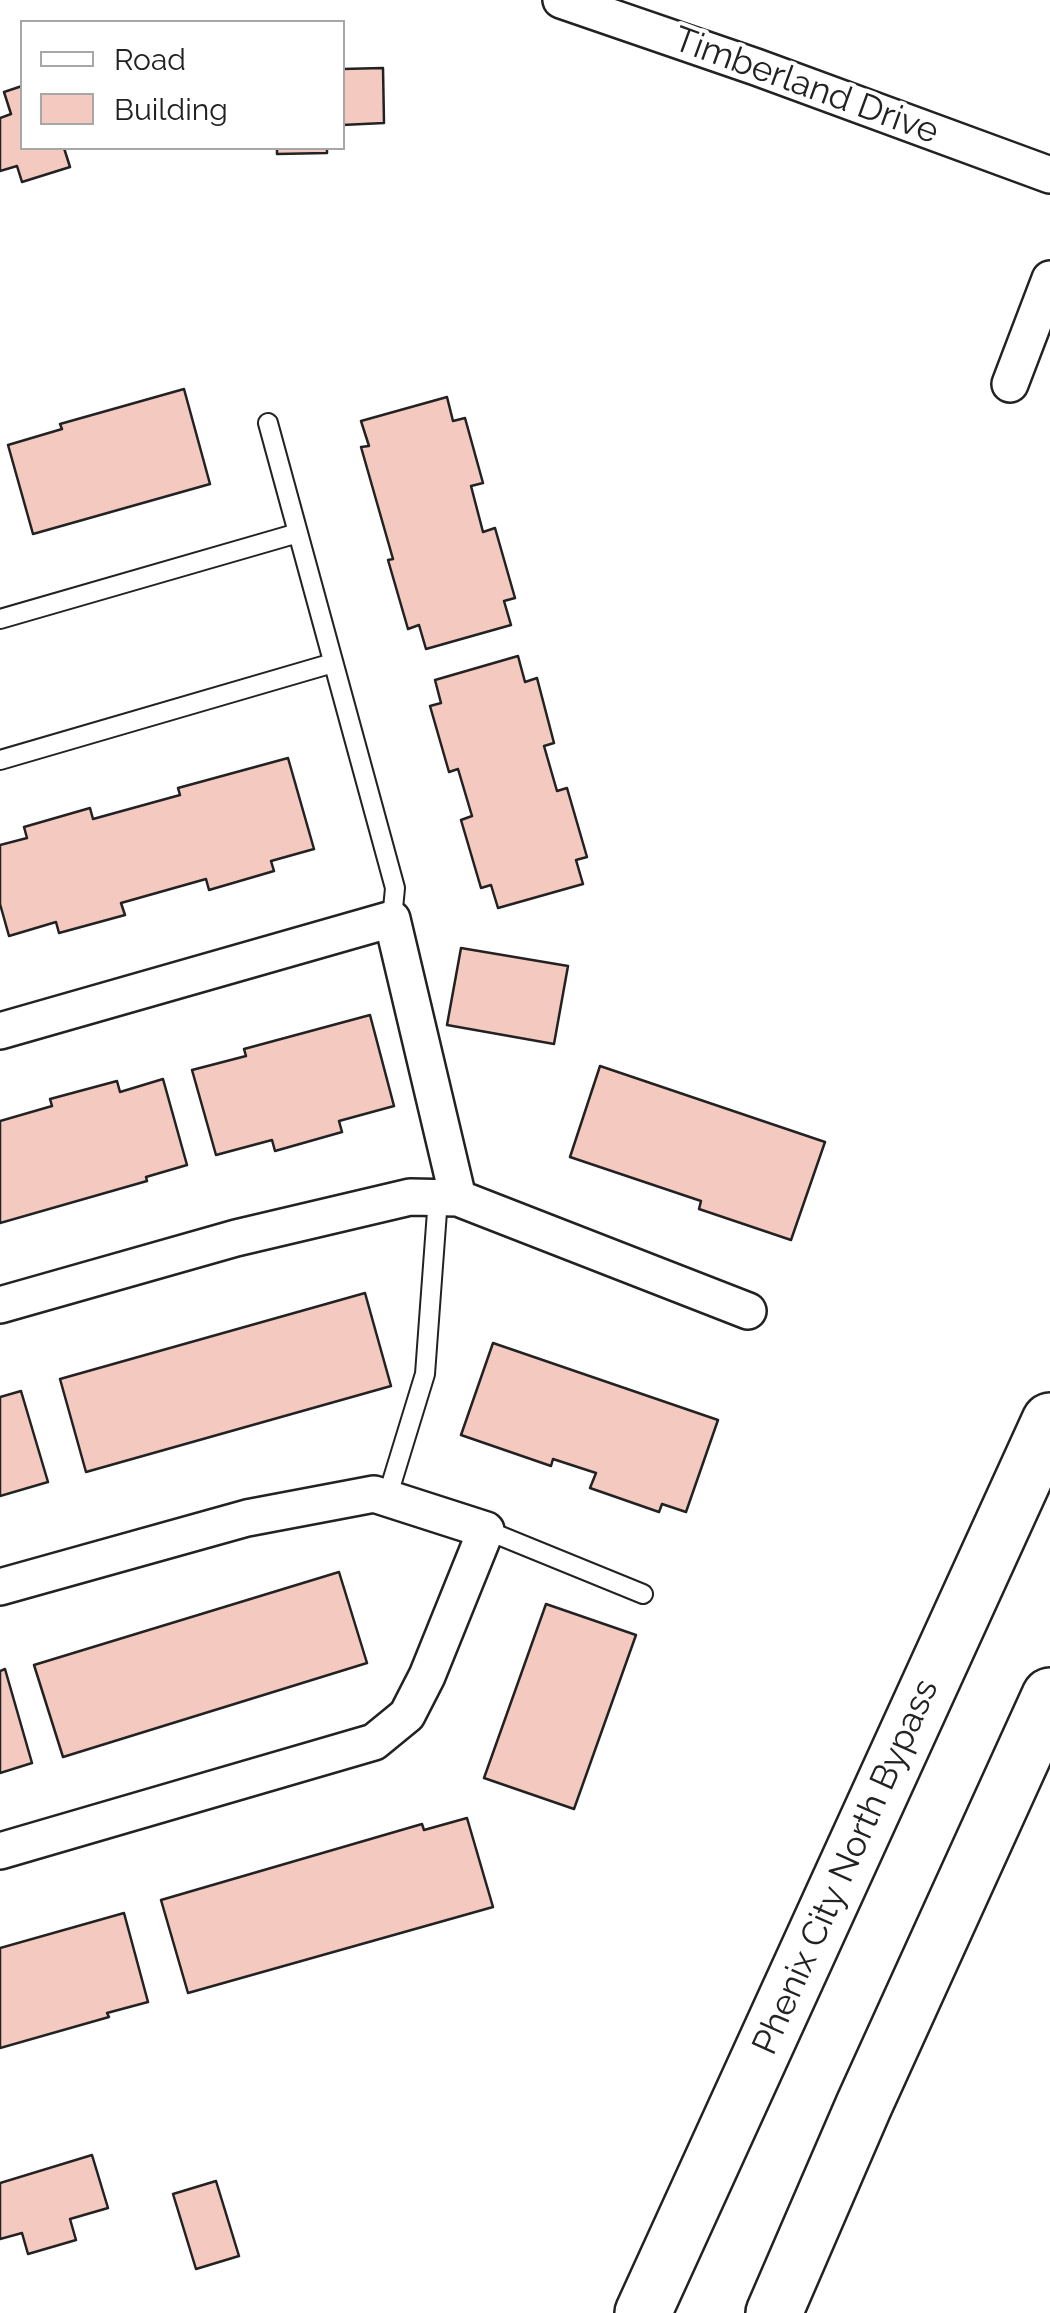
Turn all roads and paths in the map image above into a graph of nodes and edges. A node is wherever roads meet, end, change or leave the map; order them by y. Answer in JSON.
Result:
{"nodes":[{"id":1,"x":560,"y":0,"type":"edge"},
{"id":2,"x":1050,"y":175,"type":"edge"},
{"id":3,"x":1050,"y":279,"type":"edge"},
{"id":4,"x":1010,"y":384,"type":"dead end"},
{"id":5,"x":268,"y":422,"type":"dead end"},
{"id":6,"x":298,"y":533,"type":"junction"},
{"id":7,"x":0,"y":618,"type":"edge"},
{"id":8,"x":334,"y":663,"type":"junction"},
{"id":9,"x":0,"y":760,"type":"edge"},
{"id":10,"x":392,"y":919,"type":"junction"},
{"id":11,"x":0,"y":1031,"type":"edge"},
{"id":12,"x":448,"y":1198,"type":"junction"},
{"id":13,"x":0,"y":1305,"type":"edge"},
{"id":14,"x":748,"y":1311,"type":"dead end"},
{"id":15,"x":1050,"y":1420,"type":"edge"},
{"id":16,"x":388,"y":1498,"type":"junction"},
{"id":17,"x":486,"y":1530,"type":"junction"},
{"id":18,"x":0,"y":1587,"type":"edge"},
{"id":19,"x":643,"y":1594,"type":"dead end"},
{"id":20,"x":1050,"y":1696,"type":"edge"},
{"id":21,"x":0,"y":1851,"type":"edge"},
{"id":22,"x":642,"y":2313,"type":"edge"},
{"id":23,"x":774,"y":2313,"type":"edge"}],
"edges":[{"from":1,"to":2,"type":"street","name":"Timberland Drive"},
{"from":3,"to":4,"type":"street"},
{"from":5,"to":6,"type":"lane"},
{"from":6,"to":7,"type":"lane"},
{"from":6,"to":8,"type":"lane"},
{"from":8,"to":9,"type":"lane"},
{"from":8,"to":10,"type":"lane"},
{"from":10,"to":11,"type":"street"},
{"from":10,"to":12,"type":"street"},
{"from":12,"to":13,"type":"street"},
{"from":12,"to":14,"type":"street"},
{"from":12,"to":16,"type":"lane"},
{"from":15,"to":22,"type":"highway","name":"Phenix City North Bypass"},
{"from":16,"to":17,"type":"street"},
{"from":16,"to":18,"type":"street"},
{"from":17,"to":19,"type":"lane"},
{"from":17,"to":21,"type":"street"},
{"from":20,"to":23,"type":"highway"}]}
